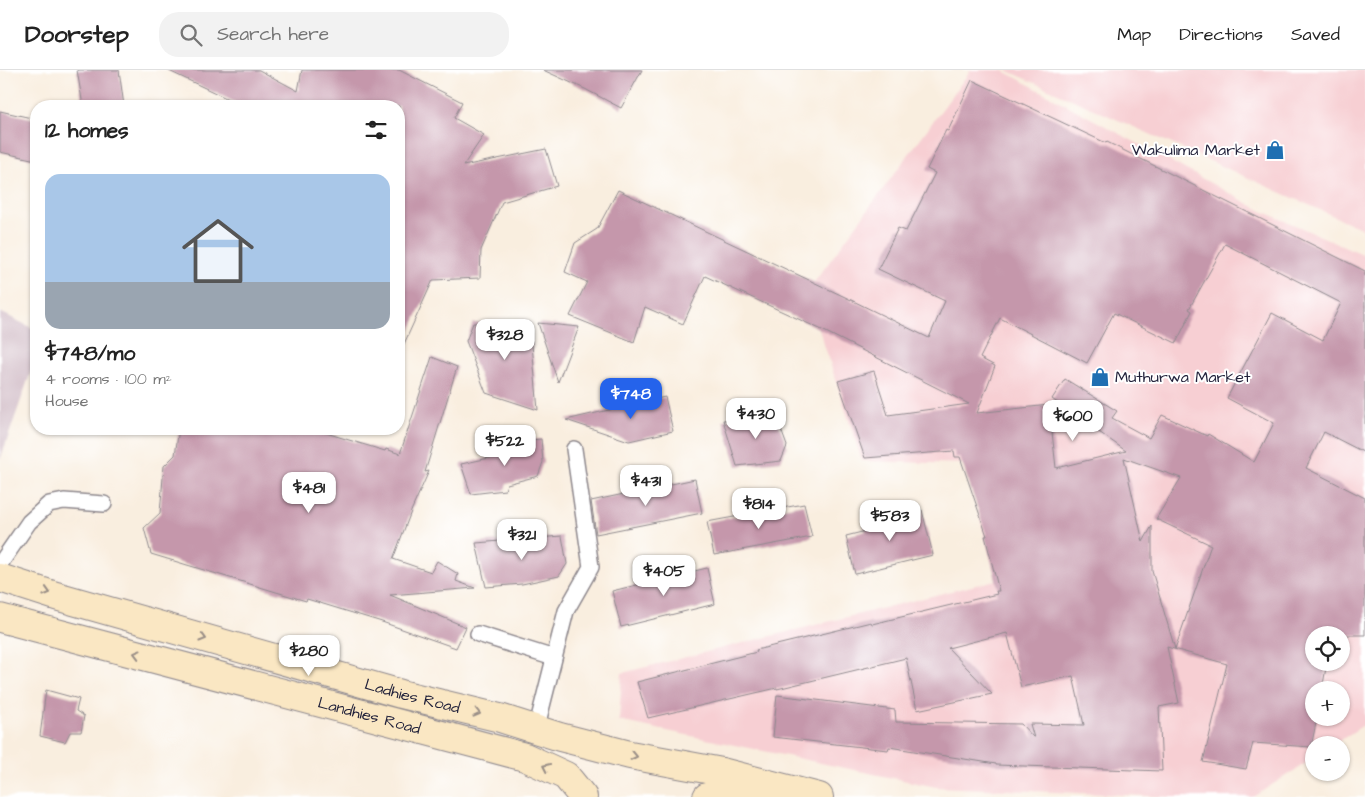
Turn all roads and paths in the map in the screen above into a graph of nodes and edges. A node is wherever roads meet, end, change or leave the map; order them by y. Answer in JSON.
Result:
{"nodes":[{"id":1,"x":574,"y":449,"type":"dead end"},
{"id":2,"x":104,"y":504,"type":"dead end"},
{"id":3,"x":0,"y":564,"type":"edge"},
{"id":4,"x":0,"y":578,"type":"edge"},
{"id":5,"x":0,"y":618,"type":"edge"},
{"id":6,"x":478,"y":634,"type":"dead end"},
{"id":7,"x":554,"y":658,"type":"junction"},
{"id":8,"x":536,"y":730,"type":"junction"},
{"id":9,"x":809,"y":794,"type":"edge"},
{"id":10,"x":583,"y":797,"type":"edge"},
{"id":11,"x":707,"y":797,"type":"edge"}],
"edges":[{"from":1,"to":7,"type":"lane"},
{"from":2,"to":3,"type":"lane"},
{"from":4,"to":8,"type":"main road","name":"Ladhies Road","one_way":true},
{"from":10,"to":5,"type":"main road","name":"Landhies Road","one_way":true},
{"from":6,"to":7,"type":"lane"},
{"from":7,"to":8,"type":"lane"},
{"from":8,"to":9,"type":"main road","name":"Ladhies Road","one_way":true},
{"from":9,"to":11,"type":"main road"}]}
